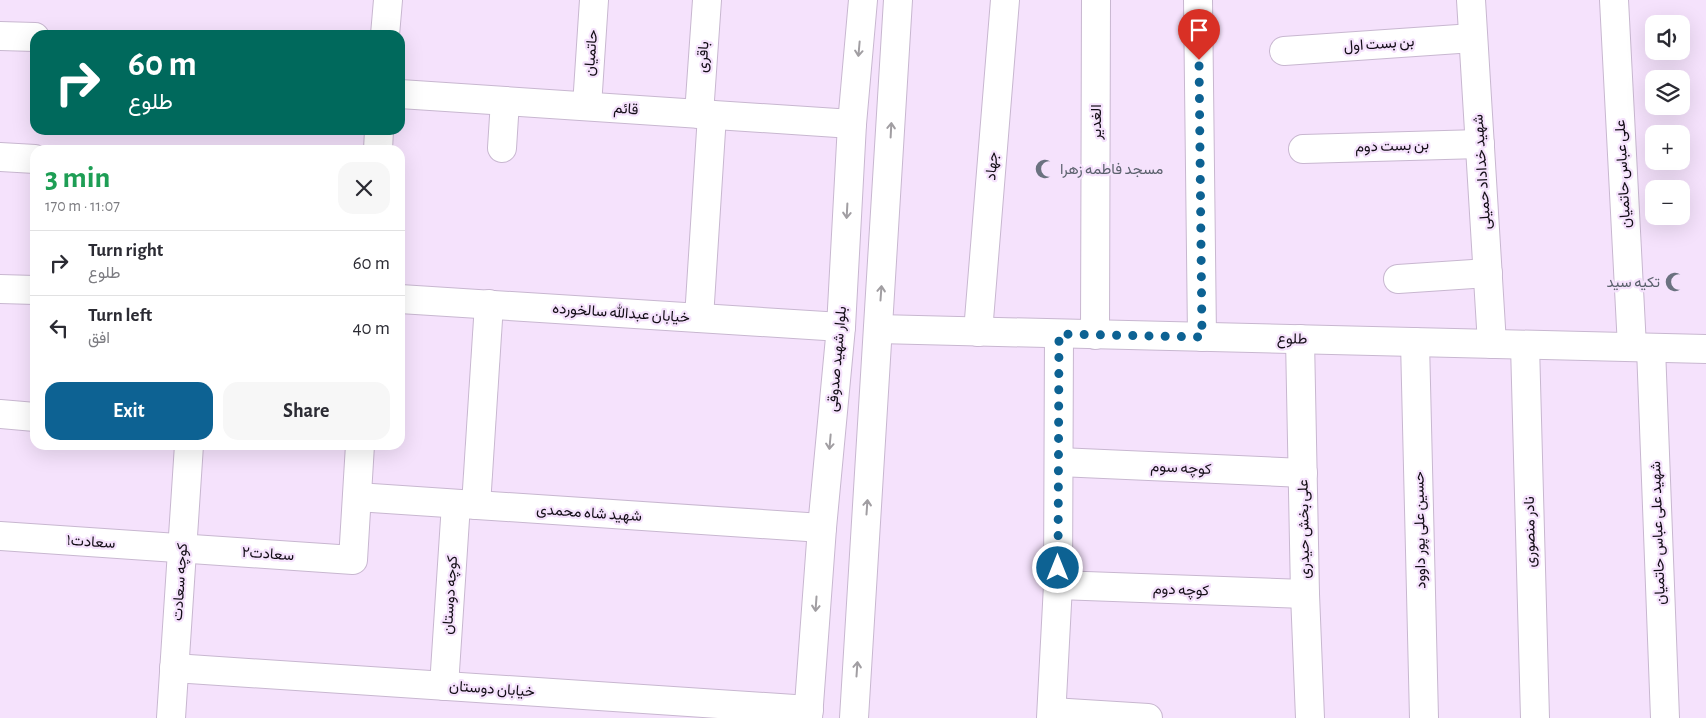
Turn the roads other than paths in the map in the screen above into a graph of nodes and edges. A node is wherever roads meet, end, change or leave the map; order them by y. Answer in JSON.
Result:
{"nodes":[{"id":1,"x":388,"y":0,"type":"edge"},
{"id":2,"x":594,"y":0,"type":"edge"},
{"id":3,"x":707,"y":0,"type":"edge"},
{"id":4,"x":863,"y":0,"type":"edge"},
{"id":5,"x":898,"y":0,"type":"edge"},
{"id":6,"x":1005,"y":0,"type":"edge"},
{"id":7,"x":1096,"y":0,"type":"edge"},
{"id":8,"x":1198,"y":0,"type":"edge"},
{"id":9,"x":1471,"y":0,"type":"edge"},
{"id":10,"x":1614,"y":0,"type":"edge"},
{"id":11,"x":385,"y":30,"type":"edge"},
{"id":12,"x":0,"y":36,"type":"edge"},
{"id":13,"x":30,"y":37,"type":"edge"},
{"id":14,"x":1473,"y":38,"type":"junction"},
{"id":15,"x":1284,"y":51,"type":"dead end"},
{"id":16,"x":405,"y":94,"type":"edge"},
{"id":17,"x":505,"y":101,"type":"junction"},
{"id":18,"x":588,"y":106,"type":"junction"},
{"id":19,"x":705,"y":114,"type":"junction"},
{"id":20,"x":852,"y":124,"type":"junction"},
{"id":21,"x":1480,"y":144,"type":"junction"},
{"id":22,"x":502,"y":148,"type":"dead end"},
{"id":23,"x":1303,"y":149,"type":"dead end"},
{"id":24,"x":0,"y":157,"type":"edge"},
{"id":25,"x":30,"y":159,"type":"edge"},
{"id":26,"x":1488,"y":273,"type":"junction"},
{"id":27,"x":1398,"y":279,"type":"dead end"},
{"id":28,"x":0,"y":289,"type":"edge"},
{"id":29,"x":30,"y":290,"type":"edge"},
{"id":30,"x":405,"y":299,"type":"edge"},
{"id":31,"x":489,"y":304,"type":"junction"},
{"id":32,"x":699,"y":318,"type":"junction"},
{"id":33,"x":841,"y":326,"type":"junction"},
{"id":34,"x":878,"y":329,"type":"junction"},
{"id":35,"x":978,"y":332,"type":"junction"},
{"id":36,"x":1059,"y":334,"type":"junction"},
{"id":37,"x":1095,"y":334,"type":"junction"},
{"id":38,"x":1202,"y":337,"type":"junction"},
{"id":39,"x":1300,"y":339,"type":"junction"},
{"id":40,"x":1415,"y":342,"type":"junction"},
{"id":41,"x":1492,"y":344,"type":"junction"},
{"id":42,"x":1526,"y":345,"type":"junction"},
{"id":43,"x":1641,"y":348,"type":"junction"},
{"id":44,"x":1706,"y":349,"type":"edge"},
{"id":45,"x":0,"y":414,"type":"edge"},
{"id":46,"x":30,"y":417,"type":"edge"},
{"id":47,"x":189,"y":450,"type":"edge"},
{"id":48,"x":360,"y":450,"type":"edge"},
{"id":49,"x":1058,"y":462,"type":"junction"},
{"id":50,"x":1303,"y":473,"type":"junction"},
{"id":51,"x":357,"y":498,"type":"junction"},
{"id":52,"x":466,"y":505,"type":"junction"},
{"id":53,"x":822,"y":528,"type":"junction"},
{"id":54,"x":0,"y":536,"type":"edge"},
{"id":55,"x":182,"y":548,"type":"junction"},
{"id":56,"x":1058,"y":585,"type":"junction"},
{"id":57,"x":1305,"y":594,"type":"junction"},
{"id":58,"x":174,"y":668,"type":"junction"},
{"id":59,"x":444,"y":686,"type":"junction"},
{"id":60,"x":808,"y":714,"type":"edge"},
{"id":61,"x":1052,"y":715,"type":"edge"},
{"id":62,"x":171,"y":718,"type":"edge"},
{"id":63,"x":854,"y":718,"type":"edge"},
{"id":64,"x":1148,"y":718,"type":"edge"},
{"id":65,"x":1310,"y":718,"type":"edge"},
{"id":66,"x":1424,"y":718,"type":"edge"},
{"id":67,"x":1535,"y":718,"type":"edge"},
{"id":68,"x":1665,"y":718,"type":"edge"}],
"edges":[{"from":1,"to":11,"type":"street"},
{"from":2,"to":18,"type":"street","name":"حاتمیان"},
{"from":3,"to":19,"type":"street","name":"باقری"},
{"from":4,"to":20,"type":"street","name":"بلوار شهید صدوقی","one_way":true},
{"from":34,"to":5,"type":"street","one_way":true},
{"from":6,"to":35,"type":"street","name":"جهاد"},
{"from":7,"to":37,"type":"street","name":"الغدیر"},
{"from":8,"to":38,"type":"street"},
{"from":9,"to":14,"type":"street","name":"شهید خداداد حمیلی"},
{"from":10,"to":43,"type":"street","name":"علی عباس حاتمیان"},
{"from":12,"to":13,"type":"street"},
{"from":14,"to":15,"type":"street","name":"بن بست اول"},
{"from":14,"to":21,"type":"street","name":"شهید خداداد حمیلی"},
{"from":16,"to":17,"type":"street","name":"قائم"},
{"from":17,"to":18,"type":"street","name":"قائم"},
{"from":17,"to":22,"type":"street"},
{"from":18,"to":19,"type":"street","name":"قائم"},
{"from":19,"to":20,"type":"street","name":"قائم"},
{"from":19,"to":32,"type":"street","name":"باقری"},
{"from":20,"to":33,"type":"street","name":"بلوار شهید صدوقی","one_way":true},
{"from":21,"to":23,"type":"street","name":"بن بست دوم"},
{"from":21,"to":26,"type":"street","name":"شهید خداداد حمیلی"},
{"from":24,"to":25,"type":"street"},
{"from":26,"to":27,"type":"street"},
{"from":26,"to":41,"type":"street","name":"شهید خداداد حمیلی"},
{"from":28,"to":29,"type":"street"},
{"from":30,"to":31,"type":"street","name":"خیابان عبدالله سالخورده"},
{"from":31,"to":32,"type":"street","name":"خیابان عبدالله سالخورده"},
{"from":31,"to":52,"type":"street","name":"کوچه دوستان"},
{"from":32,"to":33,"type":"street","name":"خیابان عبدالله سالخورده"},
{"from":33,"to":34,"type":"street","name":"خیابان عبدالله سالخورده"},
{"from":33,"to":53,"type":"street","name":"بلوار شهید صدوقی","one_way":true},
{"from":34,"to":35,"type":"street","name":"طلوع"},
{"from":63,"to":34,"type":"street","one_way":true},
{"from":35,"to":36,"type":"street","name":"طلوع"},
{"from":36,"to":37,"type":"street","name":"طلوع"},
{"from":36,"to":49,"type":"street"},
{"from":37,"to":38,"type":"street","name":"طلوع"},
{"from":38,"to":39,"type":"street","name":"طلوع"},
{"from":39,"to":40,"type":"street","name":"طلوع"},
{"from":39,"to":50,"type":"street","name":"علی بخش حیدری"},
{"from":40,"to":41,"type":"street","name":"طلوع"},
{"from":40,"to":66,"type":"street","name":"حسین علی پور داوود"},
{"from":41,"to":42,"type":"street","name":"طلوع"},
{"from":42,"to":43,"type":"street","name":"طلوع"},
{"from":42,"to":67,"type":"street","name":"نادر منصوری"},
{"from":43,"to":44,"type":"street","name":"طلوع"},
{"from":43,"to":68,"type":"street","name":"شهید علی عباس حاتمیان"},
{"from":45,"to":46,"type":"street"},
{"from":47,"to":55,"type":"street","name":"کوچه سعادت"},
{"from":48,"to":51,"type":"street"},
{"from":49,"to":50,"type":"street","name":"کوچه سوم"},
{"from":49,"to":56,"type":"street"},
{"from":50,"to":57,"type":"street","name":"علی بخش حیدری"},
{"from":51,"to":52,"type":"street","name":"شهید شاه محمدی"},
{"from":51,"to":55,"type":"street","name":"سعادت۲"},
{"from":52,"to":53,"type":"street","name":"شهید شاه محمدی"},
{"from":52,"to":59,"type":"street","name":"کوچه دوستان"},
{"from":53,"to":60,"type":"street","name":"بلوار شهید صدوقی","one_way":true},
{"from":54,"to":55,"type":"street","name":"سعادت۱"},
{"from":55,"to":58,"type":"street","name":"کوچه سعادت"},
{"from":56,"to":57,"type":"street","name":"کوچه دوم"},
{"from":56,"to":61,"type":"street"},
{"from":57,"to":65,"type":"street","name":"علی بخش حیدری"},
{"from":58,"to":59,"type":"street","name":"خیابان دوستان"},
{"from":58,"to":62,"type":"street","name":"کوچه سعادت"},
{"from":59,"to":60,"type":"street","name":"خیابان دوستان"},
{"from":61,"to":64,"type":"street"}]}
